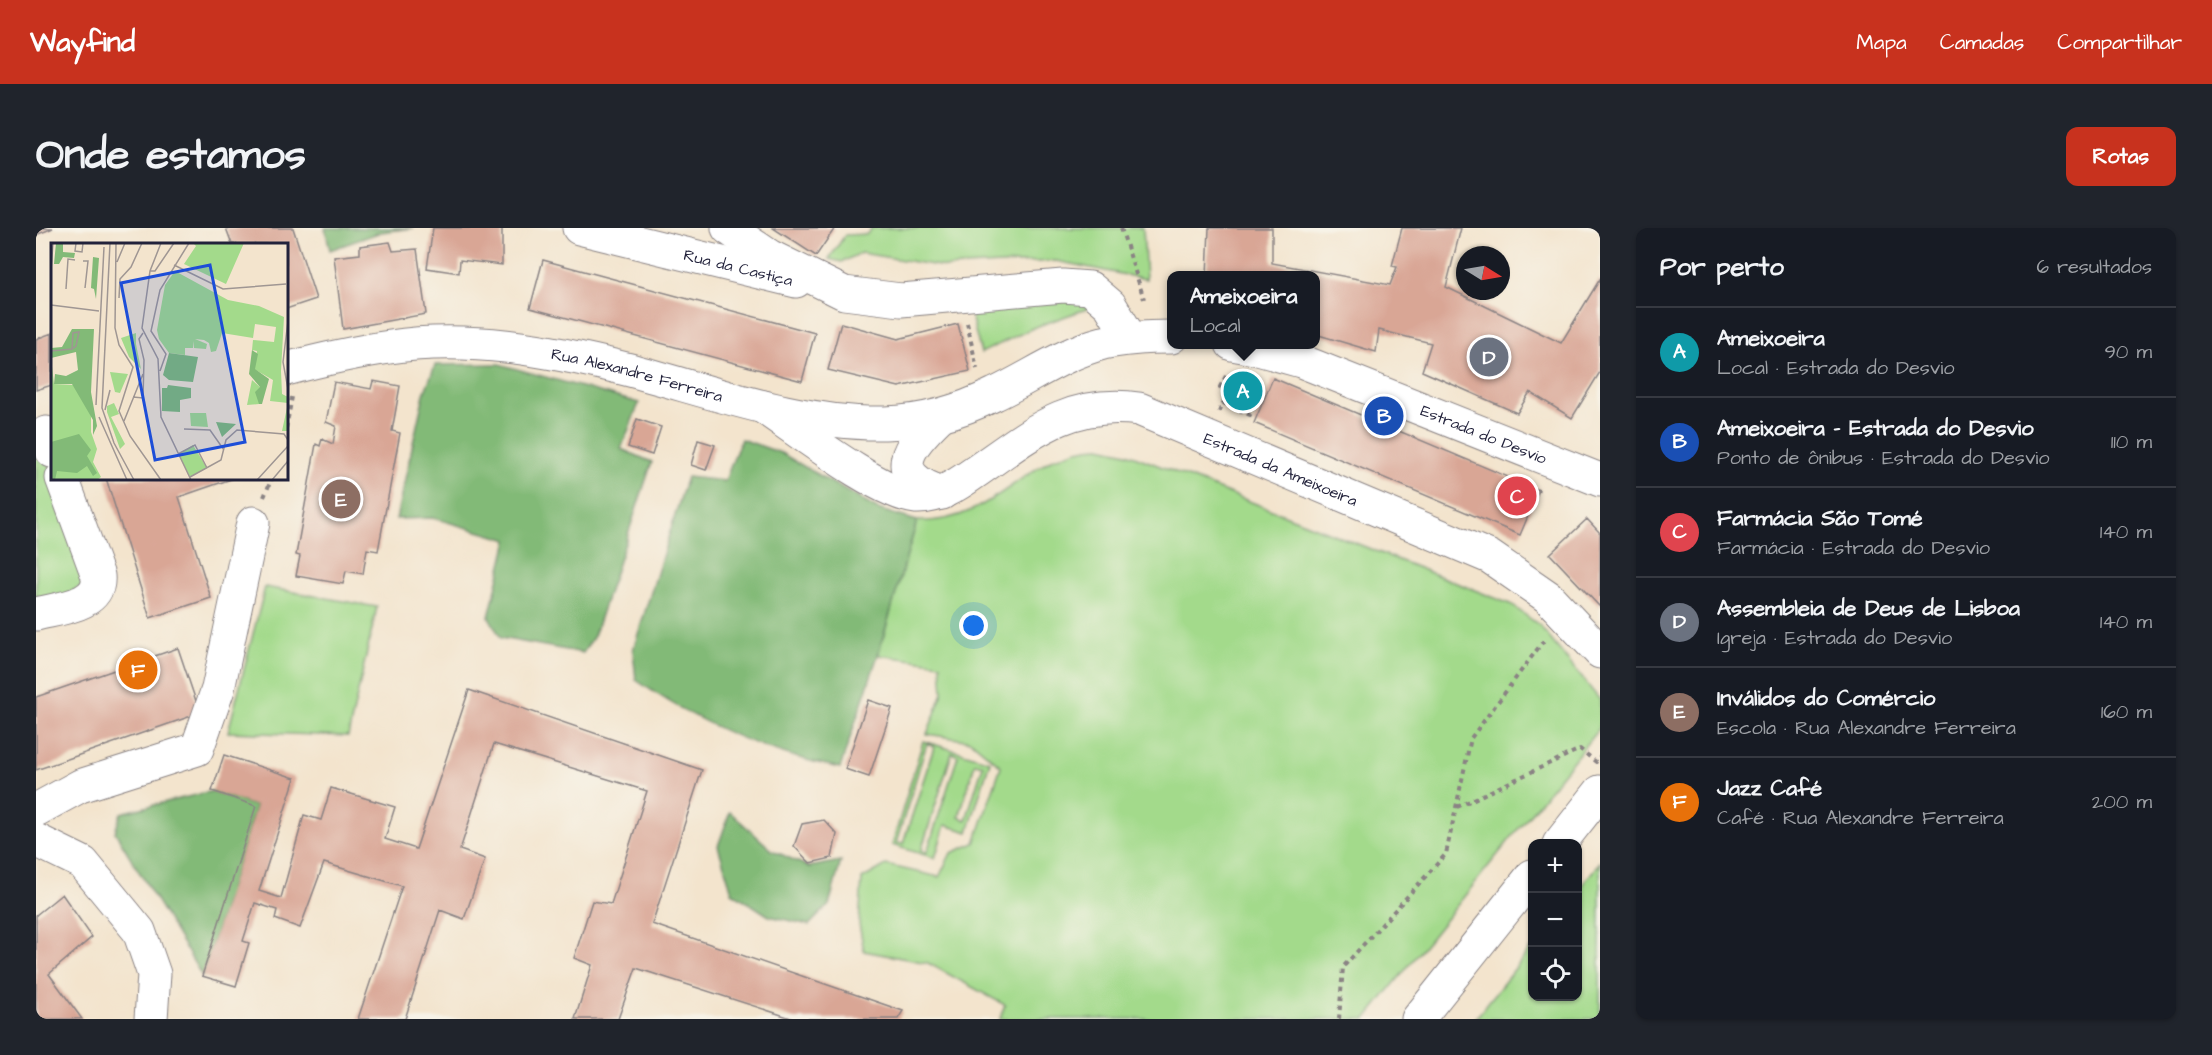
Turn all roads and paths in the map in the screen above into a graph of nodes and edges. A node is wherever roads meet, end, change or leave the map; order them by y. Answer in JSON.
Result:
{"nodes":[{"id":1,"x":579,"y":228,"type":"edge"},
{"id":2,"x":728,"y":228,"type":"edge"},
{"id":3,"x":1121,"y":228,"type":"edge"},
{"id":4,"x":828,"y":286,"type":"junction"},
{"id":5,"x":965,"y":316,"type":"dead end"},
{"id":6,"x":1152,"y":337,"type":"edge"},
{"id":7,"x":1258,"y":349,"type":"edge"},
{"id":8,"x":288,"y":369,"type":"edge"},
{"id":9,"x":1220,"y":387,"type":"dead end"},
{"id":10,"x":983,"y":398,"type":"junction"},
{"id":11,"x":1223,"y":403,"type":"dead end"},
{"id":12,"x":763,"y":407,"type":"junction"},
{"id":13,"x":939,"y":417,"type":"junction"},
{"id":14,"x":63,"y":480,"type":"edge"},
{"id":15,"x":1600,"y":480,"type":"edge"},
{"id":16,"x":942,"y":493,"type":"junction"},
{"id":17,"x":253,"y":523,"type":"dead end"},
{"id":18,"x":36,"y":615,"type":"edge"},
{"id":19,"x":1545,"y":639,"type":"dead end"},
{"id":20,"x":1600,"y":652,"type":"edge"},
{"id":21,"x":1600,"y":757,"type":"edge"},
{"id":22,"x":1600,"y":792,"type":"edge"},
{"id":23,"x":1456,"y":807,"type":"junction"},
{"id":24,"x":36,"y":810,"type":"edge"},
{"id":25,"x":1562,"y":839,"type":"edge"},
{"id":26,"x":36,"y":840,"type":"edge"},
{"id":27,"x":1528,"y":882,"type":"edge"},
{"id":28,"x":151,"y":1019,"type":"edge"},
{"id":29,"x":1339,"y":1019,"type":"edge"},
{"id":30,"x":1418,"y":1019,"type":"edge"}],
"edges":[{"from":1,"to":4,"type":"street","name":"Rua da Castiça"},
{"from":2,"to":4,"type":"street","name":"Rua da Castiça"},
{"from":3,"to":6,"type":"path"},
{"from":4,"to":6,"type":"street","name":"Rua da Castiça"},
{"from":5,"to":10,"type":"path"},
{"from":6,"to":10,"type":"street"},
{"from":7,"to":15,"type":"street","name":"Estrada do Desvio"},
{"from":8,"to":12,"type":"street","name":"Rua Alexandre Ferreira"},
{"from":9,"to":11,"type":"path"},
{"from":10,"to":13,"type":"street","name":"Rua Alexandre Ferreira"},
{"from":12,"to":13,"type":"street","name":"Rua Alexandre Ferreira"},
{"from":12,"to":16,"type":"street","name":"Estrada da Ameixoeira"},
{"from":13,"to":16,"type":"street"},
{"from":14,"to":18,"type":"street"},
{"from":16,"to":20,"type":"street","name":"Estrada da Ameixoeira"},
{"from":17,"to":24,"type":"street"},
{"from":19,"to":23,"type":"path"},
{"from":21,"to":23,"type":"path"},
{"from":22,"to":25,"type":"street"},
{"from":23,"to":29,"type":"path"},
{"from":26,"to":28,"type":"street"},
{"from":27,"to":30,"type":"street"}]}
